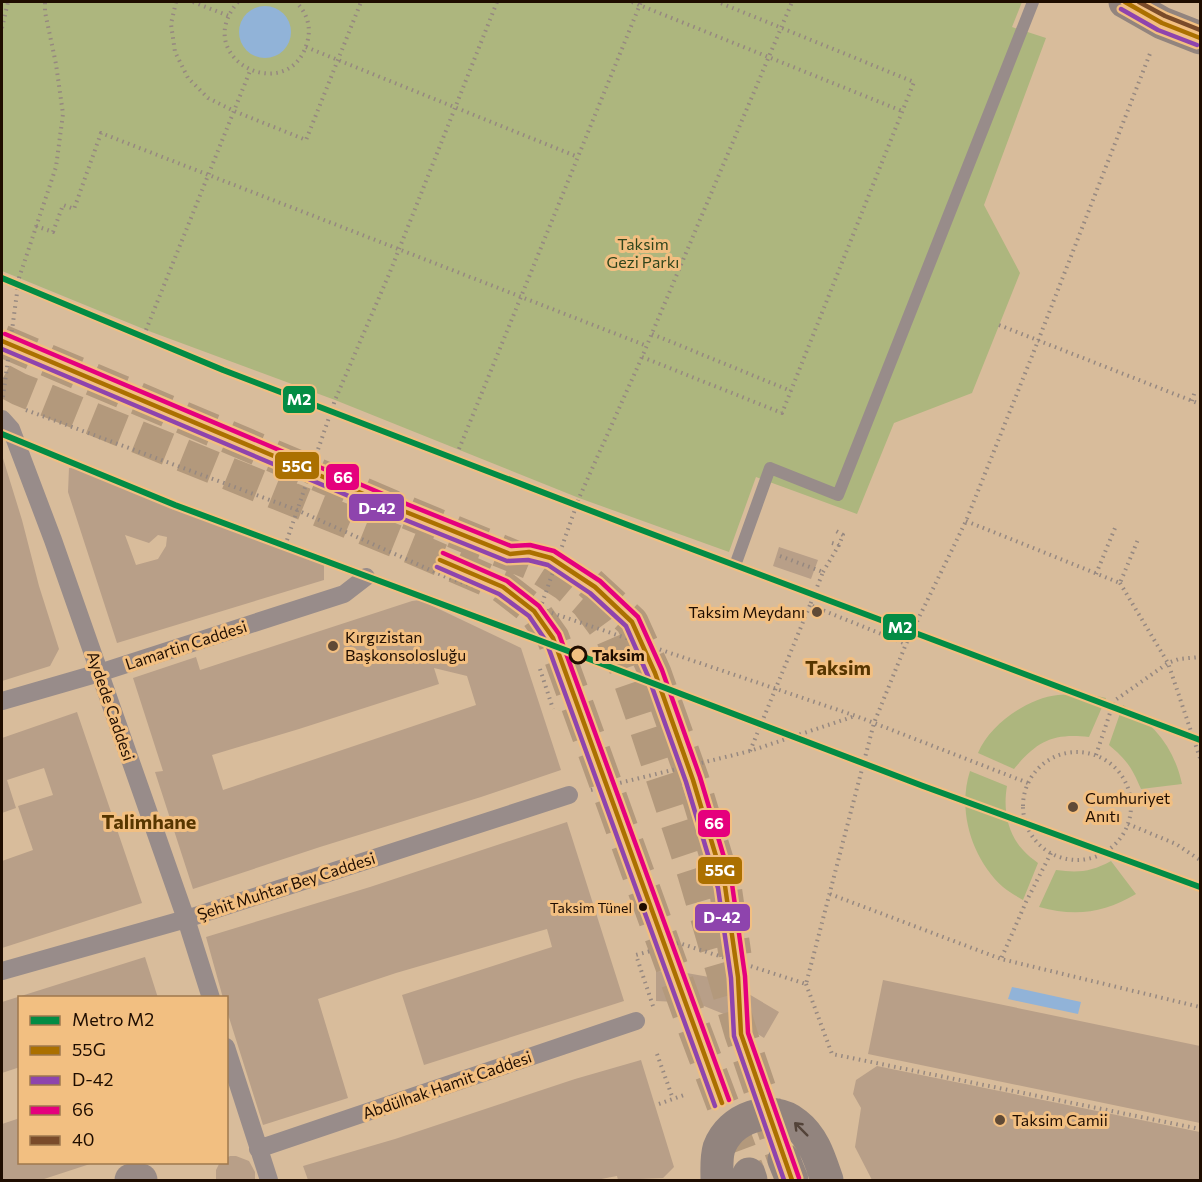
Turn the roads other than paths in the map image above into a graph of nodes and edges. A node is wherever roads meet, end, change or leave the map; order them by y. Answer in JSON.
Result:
{"nodes":[{"id":1,"x":1033,"y":2,"type":"edge"},
{"id":2,"x":1125,"y":2,"type":"edge"},
{"id":3,"x":1200,"y":38,"type":"edge"},
{"id":4,"x":2,"y":419,"type":"edge"},
{"id":5,"x":737,"y":560,"type":"dead end"},
{"id":6,"x":366,"y":577,"type":"dead end"},
{"id":7,"x":99,"y":673,"type":"junction"},
{"id":8,"x":2,"y":701,"type":"edge"},
{"id":9,"x":569,"y":795,"type":"road end"},
{"id":10,"x":186,"y":919,"type":"junction"},
{"id":11,"x":2,"y":971,"type":"edge"},
{"id":12,"x":210,"y":996,"type":"edge"},
{"id":13,"x":636,"y":1021,"type":"dead end"},
{"id":14,"x":228,"y":1053,"type":"edge"},
{"id":15,"x":258,"y":1149,"type":"junction"},
{"id":16,"x":131,"y":1180,"type":"edge"},
{"id":17,"x":141,"y":1180,"type":"edge"},
{"id":18,"x":269,"y":1180,"type":"edge"},
{"id":19,"x":717,"y":1180,"type":"edge"},
{"id":20,"x":827,"y":1180,"type":"edge"}],
"edges":[{"from":1,"to":5,"type":"lane"},
{"from":2,"to":3,"type":"main road"},
{"from":4,"to":7,"type":"street","name":"Aydede Caddesi"},
{"from":6,"to":7,"type":"street","name":"Lamartin Caddesi"},
{"from":7,"to":8,"type":"street","name":"Lamartin Caddesi"},
{"from":7,"to":10,"type":"street","name":"Aydede Caddesi"},
{"from":9,"to":10,"type":"street","name":"Şehit Muhtar Bey Caddesi"},
{"from":10,"to":11,"type":"street","name":"Şehit Muhtar Bey Caddesi"},
{"from":10,"to":12,"type":"street","name":"Aydede Caddesi"},
{"from":13,"to":15,"type":"street","name":"Abdülhak Hamit Caddesi"},
{"from":14,"to":15,"type":"street"},
{"from":15,"to":18,"type":"street"},
{"from":16,"to":17,"type":"main road"},
{"from":20,"to":19,"type":"main road","one_way":true}]}
